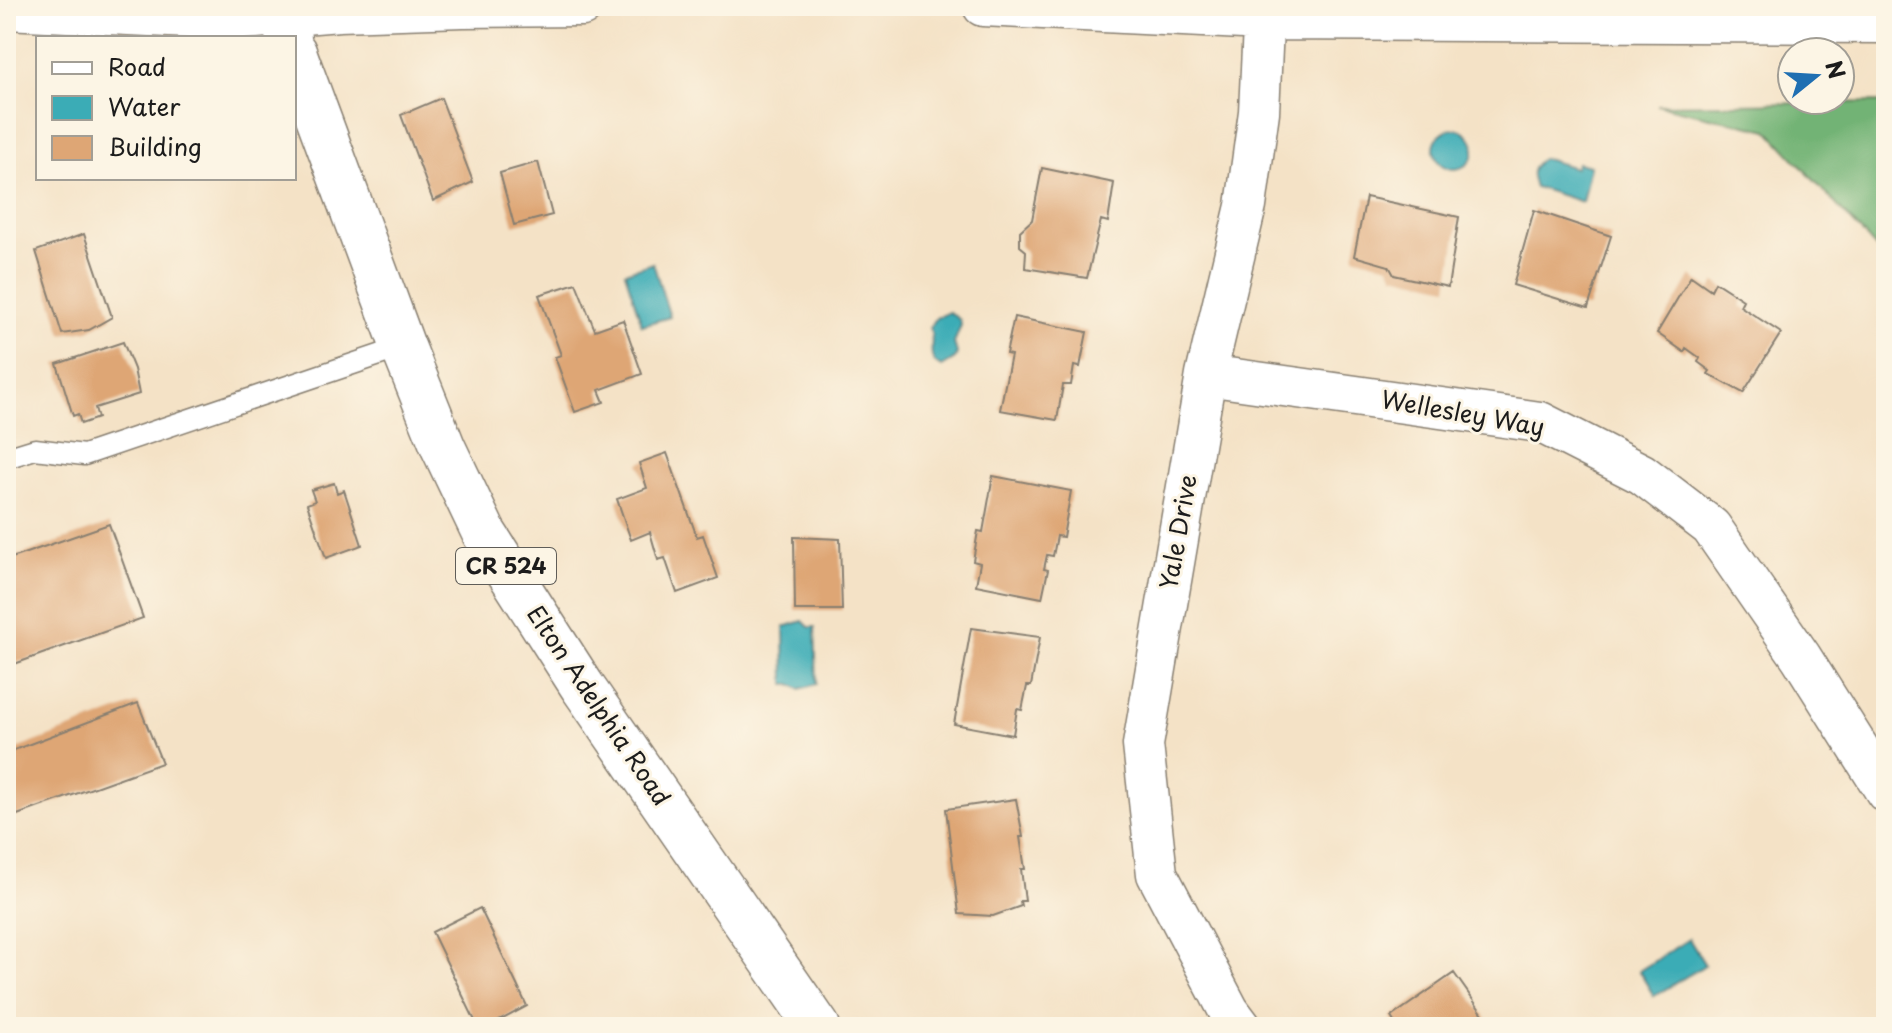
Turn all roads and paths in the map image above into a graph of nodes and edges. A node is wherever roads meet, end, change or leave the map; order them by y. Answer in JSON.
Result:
{"nodes":[{"id":1,"x":582,"y":6,"type":"edge"},
{"id":2,"x":983,"y":6,"type":"edge"},
{"id":3,"x":6,"y":9,"type":"edge"},
{"id":4,"x":1263,"y":13,"type":"edge"},
{"id":5,"x":1886,"y":23,"type":"edge"},
{"id":6,"x":285,"y":28,"type":"edge"},
{"id":7,"x":296,"y":58,"type":"edge"},
{"id":8,"x":403,"y":347,"type":"junction"},
{"id":9,"x":1206,"y":375,"type":"junction"},
{"id":10,"x":6,"y":458,"type":"edge"},
{"id":11,"x":1886,"y":792,"type":"edge"},
{"id":12,"x":818,"y":1027,"type":"edge"},
{"id":13,"x":1241,"y":1027,"type":"edge"}],
"edges":[{"from":1,"to":6,"type":"street"},
{"from":2,"to":4,"type":"street"},
{"from":3,"to":6,"type":"street"},
{"from":4,"to":5,"type":"street"},
{"from":4,"to":9,"type":"street","name":"Yale Drive"},
{"from":7,"to":8,"type":"main road","name":"Elton Adelphia Road","number":"CR 524"},
{"from":8,"to":10,"type":"lane"},
{"from":8,"to":12,"type":"main road","name":"Elton Adelphia Road","number":"CR 524"},
{"from":9,"to":11,"type":"street","name":"Wellesley Way"},
{"from":9,"to":13,"type":"street","name":"Yale Drive"}]}
